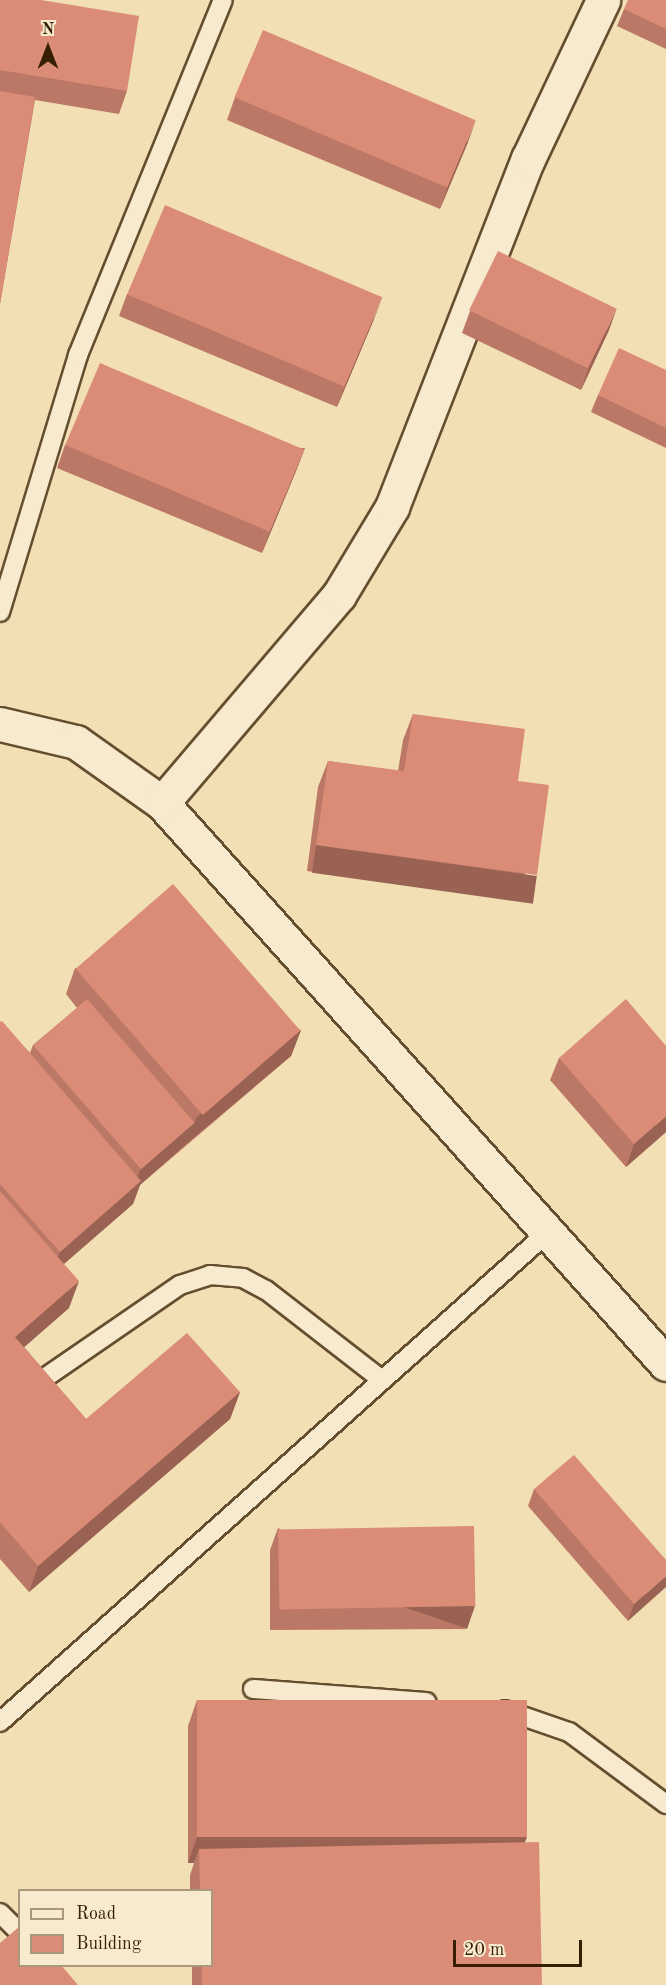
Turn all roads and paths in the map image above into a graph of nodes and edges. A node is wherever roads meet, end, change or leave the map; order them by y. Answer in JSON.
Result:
{"nodes":[{"id":1,"x":223,"y":0,"type":"edge"},
{"id":2,"x":603,"y":0,"type":"edge"},
{"id":3,"x":0,"y":612,"type":"edge"},
{"id":4,"x":0,"y":724,"type":"edge"},
{"id":5,"x":162,"y":803,"type":"junction"},
{"id":6,"x":547,"y":1233,"type":"junction"},
{"id":7,"x":666,"y":1364,"type":"edge"},
{"id":8,"x":46,"y":1377,"type":"edge"},
{"id":9,"x":382,"y":1380,"type":"junction"},
{"id":10,"x":253,"y":1689,"type":"dead end"},
{"id":11,"x":447,"y":1703,"type":"edge"},
{"id":12,"x":481,"y":1706,"type":"edge"},
{"id":13,"x":0,"y":1722,"type":"edge"},
{"id":14,"x":666,"y":1804,"type":"edge"}],
"edges":[{"from":1,"to":3,"type":"lane"},
{"from":2,"to":5,"type":"street"},
{"from":4,"to":5,"type":"street"},
{"from":5,"to":6,"type":"street"},
{"from":6,"to":7,"type":"street"},
{"from":6,"to":9,"type":"lane"},
{"from":8,"to":9,"type":"lane"},
{"from":9,"to":13,"type":"lane"},
{"from":10,"to":11,"type":"lane"},
{"from":12,"to":14,"type":"lane"}]}
